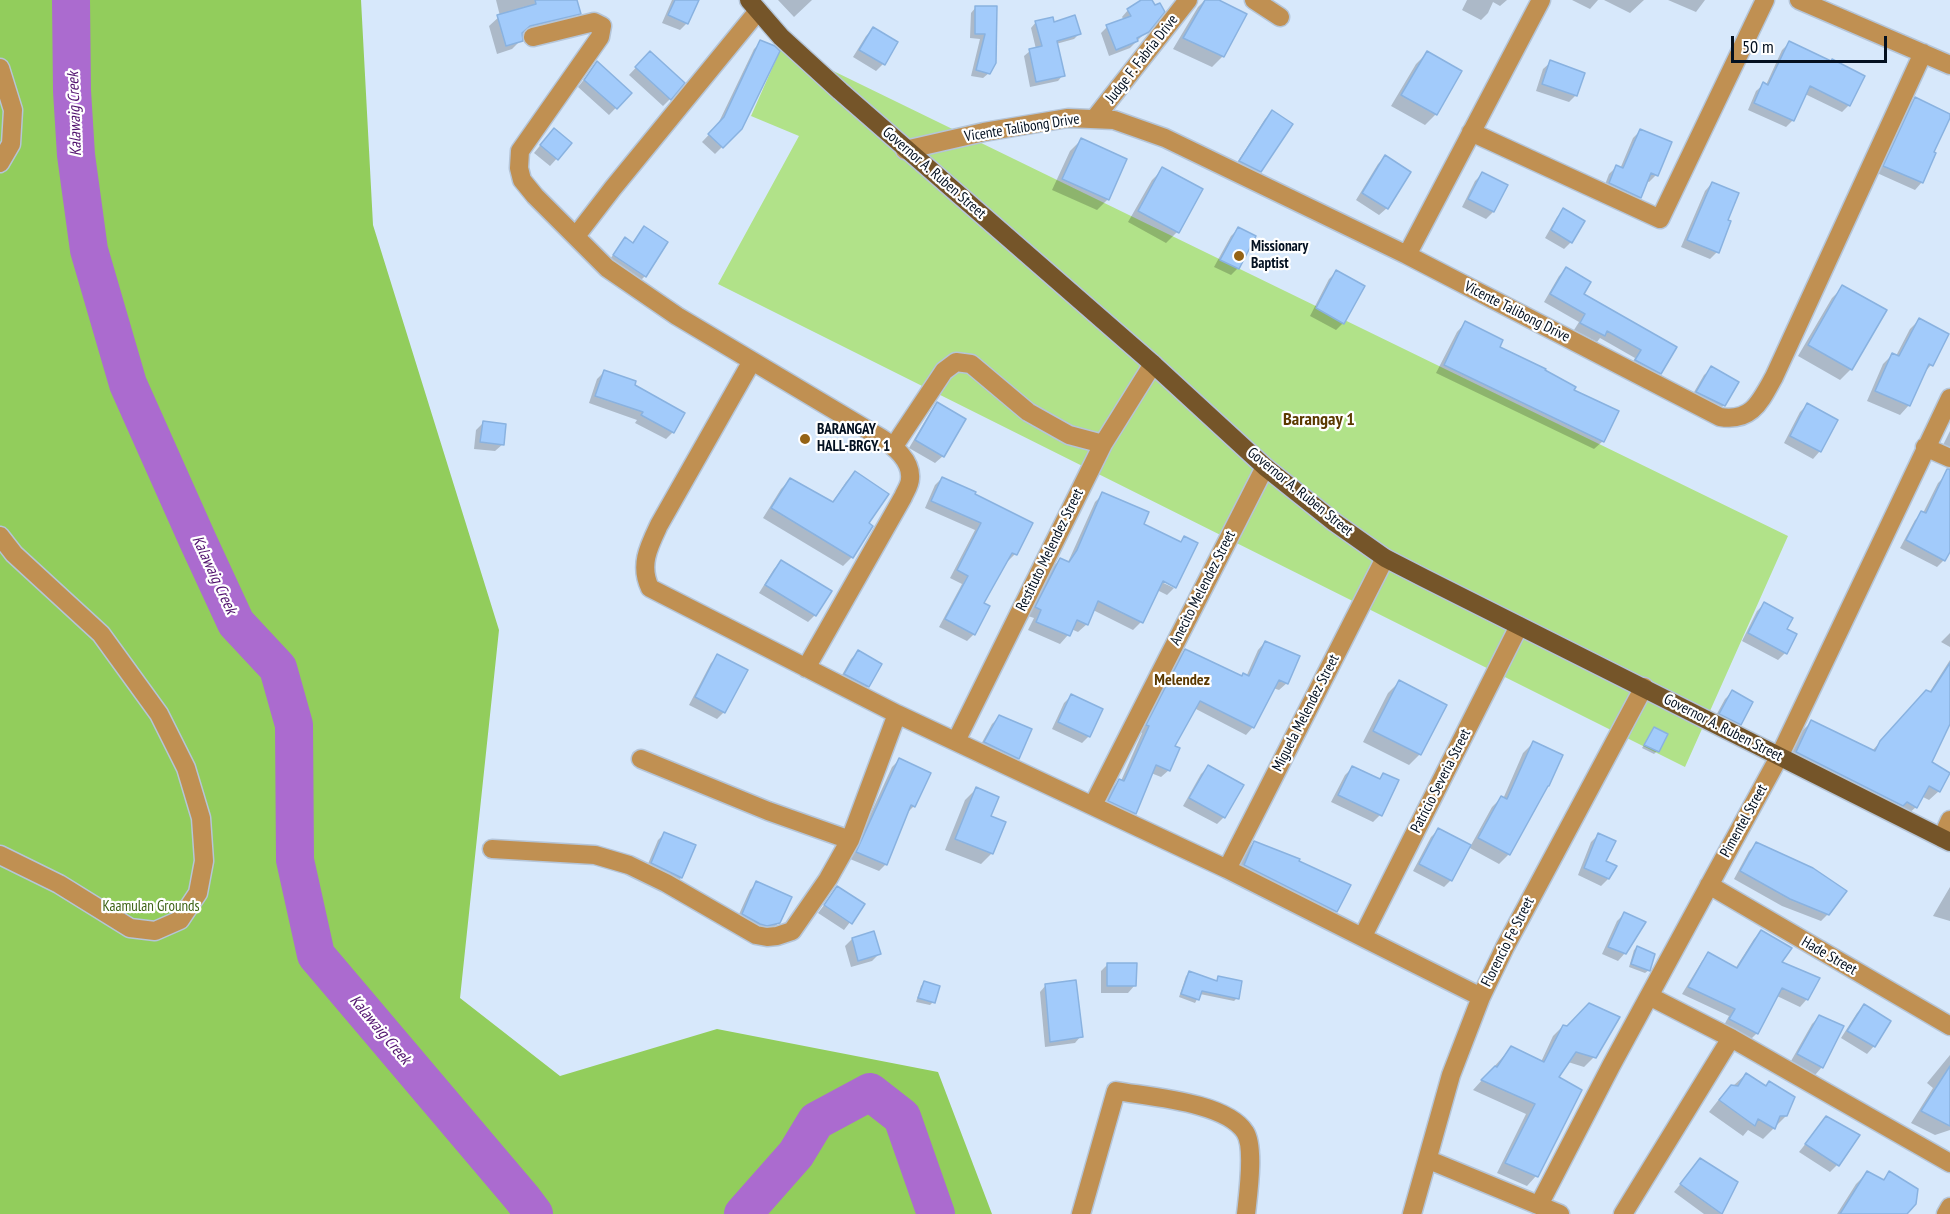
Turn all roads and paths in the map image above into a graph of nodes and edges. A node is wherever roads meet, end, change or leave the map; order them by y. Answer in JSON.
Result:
{"nodes":[{"id":1,"x":1188,"y":0,"type":"edge"},
{"id":2,"x":1254,"y":0,"type":"edge"},
{"id":3,"x":1541,"y":0,"type":"edge"},
{"id":4,"x":1765,"y":0,"type":"edge"},
{"id":5,"x":1799,"y":0,"type":"edge"},
{"id":6,"x":754,"y":5,"type":"edge"},
{"id":7,"x":1280,"y":17,"type":"dead end"},
{"id":8,"x":533,"y":37,"type":"dead end"},
{"id":9,"x":1923,"y":53,"type":"junction"},
{"id":10,"x":1950,"y":65,"type":"edge"},
{"id":11,"x":0,"y":68,"type":"edge"},
{"id":12,"x":1095,"y":118,"type":"junction"},
{"id":13,"x":1472,"y":132,"type":"junction"},
{"id":14,"x":905,"y":150,"type":"junction"},
{"id":15,"x":0,"y":163,"type":"edge"},
{"id":16,"x":576,"y":236,"type":"junction"},
{"id":17,"x":1407,"y":255,"type":"junction"},
{"id":18,"x":752,"y":361,"type":"junction"},
{"id":19,"x":1153,"y":364,"type":"junction"},
{"id":20,"x":1950,"y":398,"type":"edge"},
{"id":21,"x":1103,"y":444,"type":"junction"},
{"id":22,"x":894,"y":446,"type":"junction"},
{"id":23,"x":1925,"y":447,"type":"junction"},
{"id":24,"x":1950,"y":458,"type":"edge"},
{"id":25,"x":1265,"y":467,"type":"junction"},
{"id":26,"x":0,"y":536,"type":"edge"},
{"id":27,"x":1385,"y":558,"type":"junction"},
{"id":28,"x":1519,"y":626,"type":"junction"},
{"id":29,"x":806,"y":668,"type":"junction"},
{"id":30,"x":1644,"y":687,"type":"junction"},
{"id":31,"x":897,"y":714,"type":"junction"},
{"id":32,"x":956,"y":741,"type":"junction"},
{"id":33,"x":1779,"y":757,"type":"junction"},
{"id":34,"x":641,"y":759,"type":"dead end"},
{"id":35,"x":1093,"y":805,"type":"junction"},
{"id":36,"x":1950,"y":820,"type":"edge"},
{"id":37,"x":850,"y":840,"type":"junction"},
{"id":38,"x":1946,"y":840,"type":"edge"},
{"id":39,"x":492,"y":849,"type":"dead end"},
{"id":40,"x":0,"y":855,"type":"edge"},
{"id":41,"x":1227,"y":869,"type":"junction"},
{"id":42,"x":1709,"y":885,"type":"junction"},
{"id":43,"x":1364,"y":936,"type":"junction"},
{"id":44,"x":1649,"y":996,"type":"junction"},
{"id":45,"x":1481,"y":997,"type":"junction"},
{"id":46,"x":1950,"y":1026,"type":"edge"},
{"id":47,"x":1731,"y":1038,"type":"junction"},
{"id":48,"x":1429,"y":1160,"type":"junction"},
{"id":49,"x":1950,"y":1163,"type":"edge"},
{"id":50,"x":1539,"y":1206,"type":"junction"},
{"id":51,"x":1950,"y":1207,"type":"edge"},
{"id":52,"x":1081,"y":1214,"type":"edge"},
{"id":53,"x":1246,"y":1214,"type":"edge"},
{"id":54,"x":1412,"y":1214,"type":"edge"},
{"id":55,"x":1560,"y":1214,"type":"edge"},
{"id":56,"x":1623,"y":1214,"type":"edge"},
{"id":57,"x":1946,"y":1214,"type":"edge"}],
"edges":[{"from":1,"to":12,"type":"street","name":"Judge F. Fabria Drive"},
{"from":2,"to":7,"type":"street"},
{"from":3,"to":13,"type":"street"},
{"from":4,"to":13,"type":"street"},
{"from":5,"to":9,"type":"street"},
{"from":6,"to":14,"type":"main road","name":"Governor A. Ruben Street"},
{"from":6,"to":16,"type":"street"},
{"from":8,"to":16,"type":"street"},
{"from":9,"to":10,"type":"street"},
{"from":9,"to":17,"type":"street","name":"Vicente Talibong Drive"},
{"from":11,"to":15,"type":"street"},
{"from":12,"to":14,"type":"street","name":"Vicente Talibong Drive"},
{"from":12,"to":17,"type":"street","name":"Vicente Talibong Drive"},
{"from":13,"to":17,"type":"street"},
{"from":14,"to":19,"type":"main road","name":"Governor A. Ruben Street"},
{"from":16,"to":18,"type":"street"},
{"from":18,"to":22,"type":"street"},
{"from":18,"to":29,"type":"street"},
{"from":19,"to":21,"type":"street","name":"Restituto Melendez Street"},
{"from":19,"to":25,"type":"main road","name":"Governor A. Ruben Street"},
{"from":20,"to":23,"type":"street","name":"Pimentel Street"},
{"from":21,"to":22,"type":"street"},
{"from":21,"to":32,"type":"street","name":"Restituto Melendez Street"},
{"from":22,"to":29,"type":"street"},
{"from":23,"to":24,"type":"street"},
{"from":23,"to":33,"type":"street","name":"Pimentel Street"},
{"from":25,"to":27,"type":"main road","name":"Governor A. Ruben Street"},
{"from":25,"to":35,"type":"street","name":"Anecito Melendez Street"},
{"from":26,"to":40,"type":"street"},
{"from":27,"to":28,"type":"main road","name":"Governor A. Ruben Street"},
{"from":27,"to":41,"type":"street","name":"Miguela Melendez Street"},
{"from":28,"to":30,"type":"main road","name":"Governor A. Ruben Street"},
{"from":28,"to":43,"type":"street","name":"Patricio Severia Street"},
{"from":29,"to":31,"type":"street"},
{"from":30,"to":33,"type":"main road","name":"Governor A. Ruben Street"},
{"from":30,"to":45,"type":"street","name":"Florencio Fe Street"},
{"from":31,"to":32,"type":"street"},
{"from":31,"to":37,"type":"street"},
{"from":32,"to":35,"type":"street"},
{"from":33,"to":38,"type":"main road","name":"Governor A. Ruben Street"},
{"from":33,"to":42,"type":"street","name":"Pimentel Street"},
{"from":34,"to":37,"type":"street"},
{"from":35,"to":41,"type":"street"},
{"from":36,"to":38,"type":"street"},
{"from":37,"to":39,"type":"street"},
{"from":41,"to":43,"type":"street"},
{"from":42,"to":44,"type":"street","name":"Pimentel Street"},
{"from":42,"to":46,"type":"street","name":"Hade Street"},
{"from":43,"to":45,"type":"street"},
{"from":44,"to":47,"type":"street"},
{"from":44,"to":50,"type":"street","name":"Pimentel Street"},
{"from":45,"to":48,"type":"street","name":"Florencio Fe Street"},
{"from":47,"to":49,"type":"street"},
{"from":47,"to":56,"type":"street"},
{"from":48,"to":50,"type":"street"},
{"from":48,"to":54,"type":"street","name":"Florencio Fe Street"},
{"from":50,"to":55,"type":"street"},
{"from":51,"to":57,"type":"street"},
{"from":52,"to":53,"type":"street"}]}
